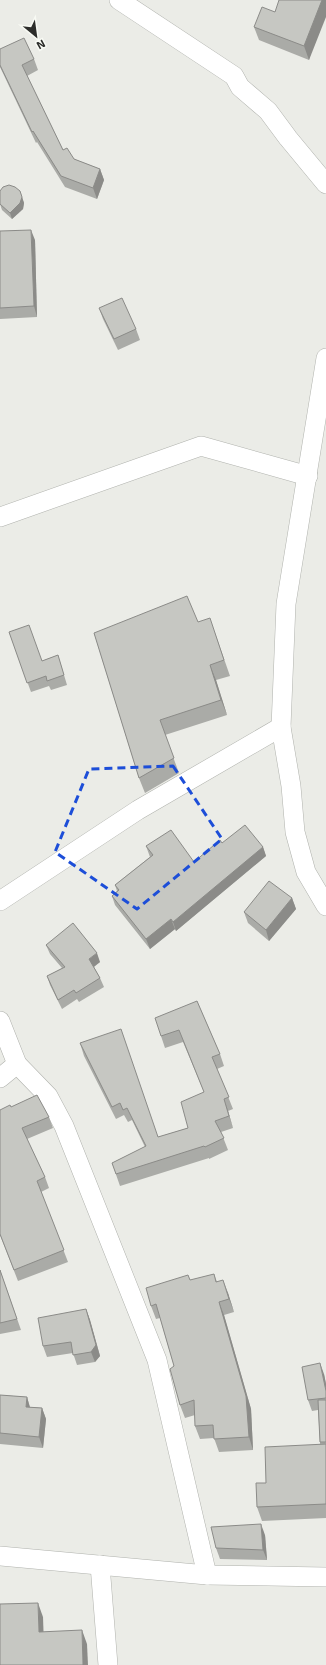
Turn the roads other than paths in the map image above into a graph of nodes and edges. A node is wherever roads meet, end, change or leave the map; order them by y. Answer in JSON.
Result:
{"nodes":[{"id":1,"x":119,"y":0,"type":"edge"},
{"id":2,"x":326,"y":184,"type":"edge"},
{"id":3,"x":326,"y":358,"type":"edge"},
{"id":4,"x":308,"y":476,"type":"junction"},
{"id":5,"x":0,"y":517,"type":"edge"},
{"id":6,"x":281,"y":727,"type":"junction"},
{"id":7,"x":0,"y":901,"type":"edge"},
{"id":8,"x":326,"y":906,"type":"edge"},
{"id":9,"x":0,"y":1021,"type":"edge"},
{"id":10,"x":17,"y":1064,"type":"junction"},
{"id":11,"x":0,"y":1078,"type":"edge"},
{"id":12,"x":0,"y":1556,"type":"edge"},
{"id":13,"x":100,"y":1565,"type":"junction"},
{"id":14,"x":207,"y":1575,"type":"junction"},
{"id":15,"x":326,"y":1577,"type":"edge"},
{"id":16,"x":108,"y":1665,"type":"edge"}],
"edges":[{"from":1,"to":2,"type":"street"},
{"from":3,"to":4,"type":"street"},
{"from":4,"to":5,"type":"street"},
{"from":4,"to":6,"type":"street"},
{"from":6,"to":7,"type":"street"},
{"from":6,"to":8,"type":"street"},
{"from":9,"to":10,"type":"street"},
{"from":10,"to":11,"type":"street"},
{"from":10,"to":14,"type":"street"},
{"from":12,"to":13,"type":"street"},
{"from":13,"to":14,"type":"street"},
{"from":13,"to":16,"type":"street"},
{"from":14,"to":15,"type":"street"}]}
